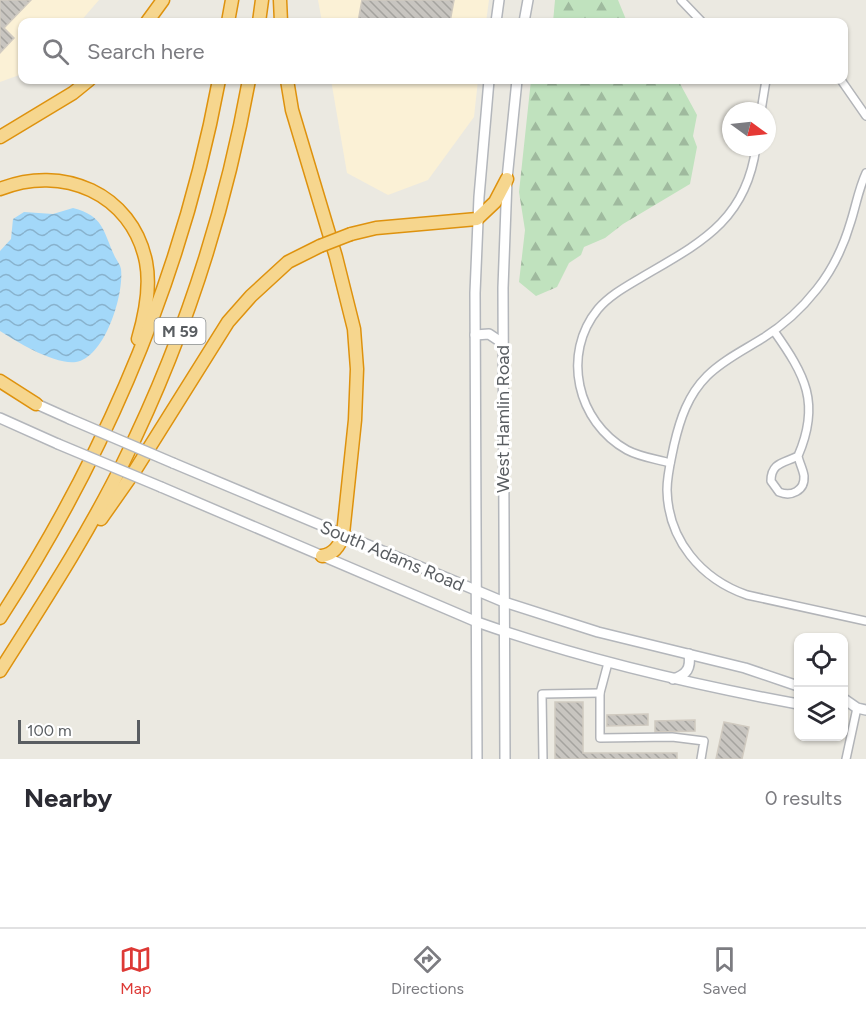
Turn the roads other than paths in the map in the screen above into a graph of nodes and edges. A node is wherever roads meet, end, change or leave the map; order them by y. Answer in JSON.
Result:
{"nodes":[{"id":1,"x":163,"y":0,"type":"edge"},
{"id":2,"x":232,"y":0,"type":"edge"},
{"id":3,"x":262,"y":0,"type":"edge"},
{"id":4,"x":280,"y":0,"type":"edge"},
{"id":5,"x":499,"y":0,"type":"edge"},
{"id":6,"x":528,"y":0,"type":"edge"},
{"id":7,"x":681,"y":0,"type":"edge"},
{"id":8,"x":150,"y":18,"type":"edge"},
{"id":9,"x":229,"y":18,"type":"edge"},
{"id":10,"x":260,"y":18,"type":"edge"},
{"id":11,"x":281,"y":18,"type":"edge"},
{"id":12,"x":497,"y":18,"type":"edge"},
{"id":13,"x":525,"y":18,"type":"edge"},
{"id":14,"x":698,"y":18,"type":"edge"},
{"id":15,"x":84,"y":84,"type":"edge"},
{"id":16,"x":218,"y":84,"type":"edge"},
{"id":17,"x":248,"y":84,"type":"edge"},
{"id":18,"x":288,"y":84,"type":"edge"},
{"id":19,"x":489,"y":84,"type":"edge"},
{"id":20,"x":517,"y":84,"type":"edge"},
{"id":21,"x":765,"y":84,"type":"edge"},
{"id":22,"x":844,"y":84,"type":"edge"},
{"id":23,"x":762,"y":102,"type":"edge"},
{"id":24,"x":866,"y":116,"type":"edge"},
{"id":25,"x":0,"y":137,"type":"edge"},
{"id":26,"x":754,"y":156,"type":"edge"},
{"id":27,"x":866,"y":173,"type":"edge"},
{"id":28,"x":507,"y":179,"type":"junction"},
{"id":29,"x":0,"y":189,"type":"edge"},
{"id":30,"x":477,"y":219,"type":"junction"},
{"id":31,"x":774,"y":332,"type":"junction"},
{"id":32,"x":475,"y":335,"type":"junction"},
{"id":33,"x":502,"y":347,"type":"junction"},
{"id":34,"x":0,"y":381,"type":"edge"},
{"id":35,"x":0,"y":387,"type":"edge"},
{"id":36,"x":125,"y":389,"type":"junction"},
{"id":37,"x":36,"y":404,"type":"junction"},
{"id":38,"x":0,"y":418,"type":"edge"},
{"id":39,"x":798,"y":456,"type":"junction"},
{"id":40,"x":670,"y":463,"type":"junction"},
{"id":41,"x":343,"y":534,"type":"junction"},
{"id":42,"x":322,"y":556,"type":"junction"},
{"id":43,"x":66,"y":566,"type":"junction"},
{"id":44,"x":477,"y":592,"type":"junction"},
{"id":45,"x":504,"y":602,"type":"junction"},
{"id":46,"x":0,"y":618,"type":"edge"},
{"id":47,"x":866,"y":621,"type":"edge"},
{"id":48,"x":477,"y":622,"type":"junction"},
{"id":49,"x":504,"y":631,"type":"junction"},
{"id":50,"x":689,"y":654,"type":"junction"},
{"id":51,"x":608,"y":663,"type":"junction"},
{"id":52,"x":0,"y":671,"type":"edge"},
{"id":53,"x":674,"y":679,"type":"junction"},
{"id":54,"x":794,"y":685,"type":"edge"},
{"id":55,"x":600,"y":693,"type":"junction"},
{"id":56,"x":848,"y":702,"type":"edge"},
{"id":57,"x":794,"y":703,"type":"edge"},
{"id":58,"x":862,"y":709,"type":"edge"},
{"id":59,"x":477,"y":759,"type":"edge"},
{"id":60,"x":505,"y":759,"type":"edge"},
{"id":61,"x":543,"y":759,"type":"edge"},
{"id":62,"x":701,"y":759,"type":"edge"},
{"id":63,"x":846,"y":759,"type":"edge"}],
"edges":[{"from":1,"to":8,"type":"highway"},
{"from":2,"to":9,"type":"highway"},
{"from":3,"to":10,"type":"highway"},
{"from":4,"to":11,"type":"highway"},
{"from":5,"to":12,"type":"main road"},
{"from":6,"to":13,"type":"main road"},
{"from":7,"to":14,"type":"street"},
{"from":15,"to":25,"type":"highway"},
{"from":16,"to":36,"type":"highway","number":"M 59"},
{"from":17,"to":43,"type":"highway","number":"M 59"},
{"from":18,"to":41,"type":"highway"},
{"from":19,"to":30,"type":"main road","name":"West Hamlin Road"},
{"from":20,"to":28,"type":"main road","name":"West Hamlin Road"},
{"from":21,"to":23,"type":"street"},
{"from":22,"to":24,"type":"street"},
{"from":26,"to":40,"type":"street"},
{"from":27,"to":31,"type":"street"},
{"from":28,"to":30,"type":"highway"},
{"from":28,"to":33,"type":"main road","name":"West Hamlin Road"},
{"from":29,"to":36,"type":"highway"},
{"from":30,"to":32,"type":"main road","name":"West Hamlin Road"},
{"from":30,"to":43,"type":"highway","bridge":true},
{"from":31,"to":39,"type":"street"},
{"from":31,"to":40,"type":"street"},
{"from":32,"to":33,"type":"main road"},
{"from":32,"to":44,"type":"main road","name":"West Hamlin Road"},
{"from":33,"to":45,"type":"main road","name":"West Hamlin Road"},
{"from":34,"to":37,"type":"highway"},
{"from":35,"to":37,"type":"main road","name":"South Adams Road"},
{"from":36,"to":46,"type":"highway","number":"M 59"},
{"from":37,"to":41,"type":"main road","name":"South Adams Road","bridge":true},
{"from":38,"to":42,"type":"main road","name":"South Adams Road","bridge":true},
{"from":39,"to":39,"type":"street"},
{"from":40,"to":47,"type":"street"},
{"from":41,"to":42,"type":"highway"},
{"from":41,"to":44,"type":"main road","name":"South Adams Road"},
{"from":42,"to":48,"type":"main road","name":"South Adams Road"},
{"from":43,"to":52,"type":"highway","number":"M 59"},
{"from":44,"to":45,"type":"main road","name":"South Adams Road"},
{"from":44,"to":48,"type":"main road","name":"West Hamlin Road"},
{"from":45,"to":49,"type":"main road","name":"West Hamlin Road"},
{"from":45,"to":50,"type":"main road","name":"South Adams Road"},
{"from":48,"to":49,"type":"main road","name":"South Adams Road"},
{"from":48,"to":59,"type":"main road","name":"West Hamlin Road"},
{"from":49,"to":51,"type":"main road","name":"South Adams Road"},
{"from":49,"to":60,"type":"main road","name":"West Hamlin Road"},
{"from":50,"to":53,"type":"main road"},
{"from":50,"to":54,"type":"main road","name":"South Adams Road"},
{"from":51,"to":53,"type":"main road","name":"South Adams Road"},
{"from":51,"to":55,"type":"street"},
{"from":53,"to":57,"type":"main road","name":"South Adams Road"},
{"from":55,"to":61,"type":"street"},
{"from":55,"to":62,"type":"street"},
{"from":56,"to":58,"type":"main road"},
{"from":58,"to":63,"type":"street"}]}
